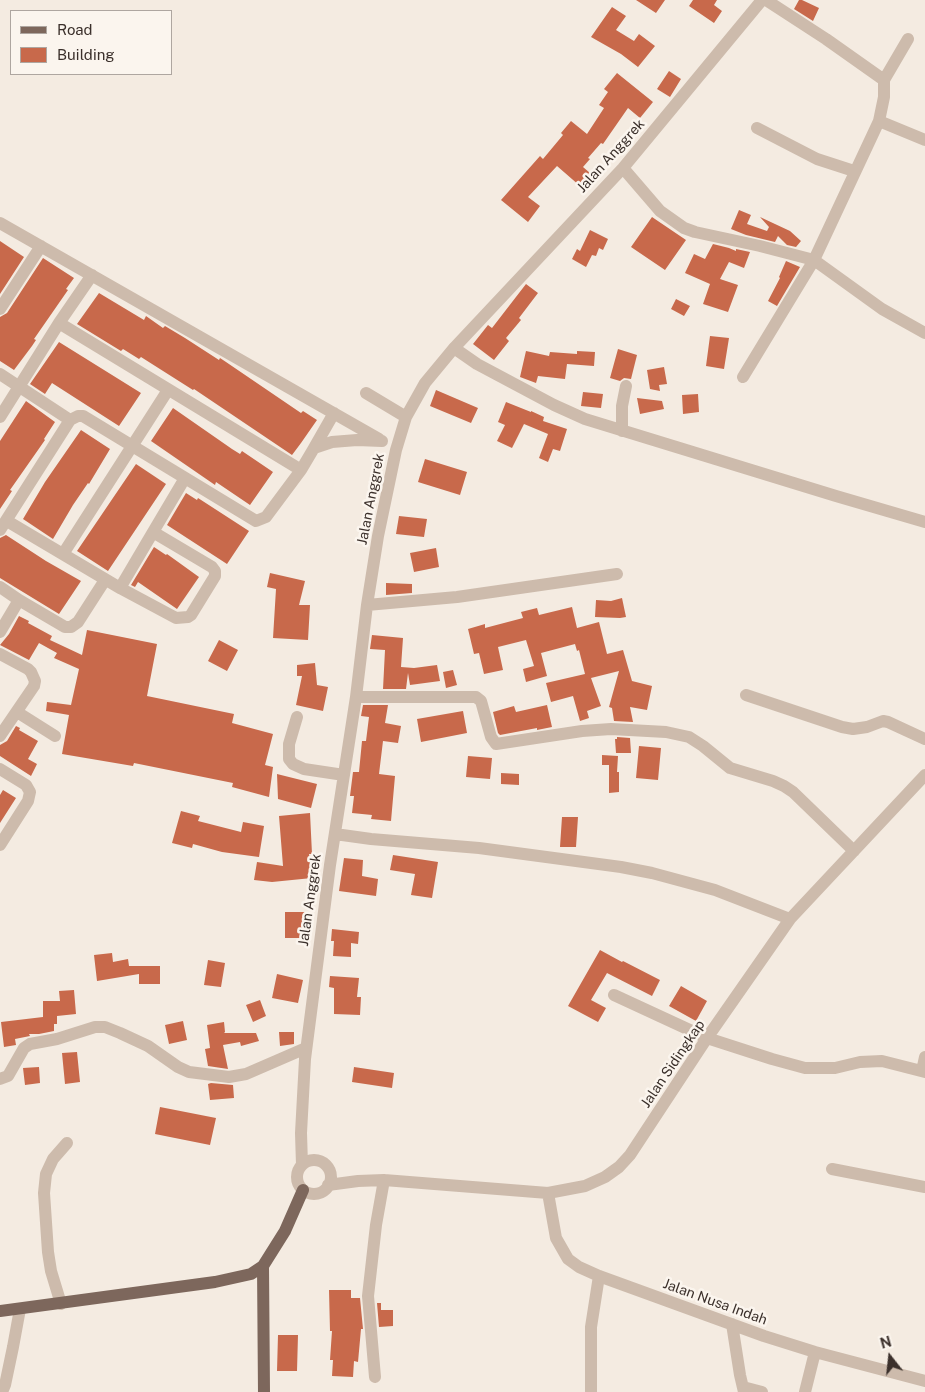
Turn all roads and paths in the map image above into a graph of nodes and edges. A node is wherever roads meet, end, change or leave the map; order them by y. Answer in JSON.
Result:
{"nodes":[{"id":1,"x":762,"y":0,"type":"edge"},
{"id":2,"x":766,"y":0,"type":"edge"},
{"id":3,"x":908,"y":39,"type":"dead end"},
{"id":4,"x":884,"y":80,"type":"junction"},
{"id":5,"x":878,"y":121,"type":"junction"},
{"id":6,"x":757,"y":128,"type":"dead end"},
{"id":7,"x":925,"y":140,"type":"edge"},
{"id":8,"x":623,"y":168,"type":"junction"},
{"id":9,"x":854,"y":171,"type":"junction"},
{"id":10,"x":0,"y":223,"type":"edge"},
{"id":11,"x":41,"y":246,"type":"junction"},
{"id":12,"x":814,"y":260,"type":"junction"},
{"id":13,"x":92,"y":275,"type":"junction"},
{"id":14,"x":0,"y":310,"type":"edge"},
{"id":15,"x":59,"y":323,"type":"junction"},
{"id":16,"x":925,"y":333,"type":"edge"},
{"id":17,"x":454,"y":348,"type":"junction"},
{"id":18,"x":0,"y":374,"type":"edge"},
{"id":19,"x":743,"y":377,"type":"dead end"},
{"id":20,"x":626,"y":386,"type":"dead end"},
{"id":21,"x":19,"y":387,"type":"junction"},
{"id":22,"x":168,"y":390,"type":"junction"},
{"id":23,"x":366,"y":393,"type":"dead end"},
{"id":24,"x":334,"y":413,"type":"junction"},
{"id":25,"x":0,"y":417,"type":"edge"},
{"id":26,"x":406,"y":417,"type":"junction"},
{"id":27,"x":70,"y":420,"type":"junction"},
{"id":28,"x":622,"y":431,"type":"junction"},
{"id":29,"x":382,"y":441,"type":"junction"},
{"id":30,"x":132,"y":446,"type":"junction"},
{"id":31,"x":314,"y":448,"type":"junction"},
{"id":32,"x":396,"y":450,"type":"junction"},
{"id":33,"x":301,"y":470,"type":"junction"},
{"id":34,"x":185,"y":478,"type":"junction"},
{"id":35,"x":925,"y":522,"type":"edge"},
{"id":36,"x":3,"y":525,"type":"edge"},
{"id":37,"x":153,"y":532,"type":"junction"},
{"id":38,"x":62,"y":554,"type":"junction"},
{"id":39,"x":616,"y":574,"type":"dead end"},
{"id":40,"x":105,"y":580,"type":"junction"},
{"id":41,"x":0,"y":587,"type":"edge"},
{"id":42,"x":120,"y":588,"type":"junction"},
{"id":43,"x":19,"y":600,"type":"junction"},
{"id":44,"x":367,"y":606,"type":"junction"},
{"id":45,"x":0,"y":632,"type":"edge"},
{"id":46,"x":0,"y":654,"type":"edge"},
{"id":47,"x":746,"y":695,"type":"dead end"},
{"id":48,"x":356,"y":697,"type":"junction"},
{"id":49,"x":17,"y":712,"type":"junction"},
{"id":50,"x":297,"y":716,"type":"dead end"},
{"id":51,"x":0,"y":736,"type":"edge"},
{"id":52,"x":54,"y":736,"type":"dead end"},
{"id":53,"x":925,"y":738,"type":"edge"},
{"id":54,"x":0,"y":769,"type":"edge"},
{"id":55,"x":925,"y":774,"type":"edge"},
{"id":56,"x":344,"y":775,"type":"junction"},
{"id":57,"x":335,"y":834,"type":"junction"},
{"id":58,"x":0,"y":845,"type":"edge"},
{"id":59,"x":854,"y":851,"type":"junction"},
{"id":60,"x":790,"y":919,"type":"junction"},
{"id":61,"x":614,"y":996,"type":"dead end"},
{"id":62,"x":707,"y":1038,"type":"junction"},
{"id":63,"x":306,"y":1048,"type":"junction"},
{"id":64,"x":925,"y":1057,"type":"edge"},
{"id":65,"x":924,"y":1072,"type":"edge"},
{"id":66,"x":0,"y":1078,"type":"edge"},
{"id":67,"x":301,"y":1133,"type":"junction"},
{"id":68,"x":67,"y":1144,"type":"dead end"},
{"id":69,"x":316,"y":1160,"type":"junction"},
{"id":70,"x":302,"y":1165,"type":"junction"},
{"id":71,"x":832,"y":1169,"type":"dead end"},
{"id":72,"x":330,"y":1172,"type":"junction"},
{"id":73,"x":358,"y":1180,"type":"junction"},
{"id":74,"x":384,"y":1180,"type":"junction"},
{"id":75,"x":328,"y":1185,"type":"junction"},
{"id":76,"x":925,"y":1187,"type":"edge"},
{"id":77,"x":308,"y":1192,"type":"junction"},
{"id":78,"x":548,"y":1193,"type":"junction"},
{"id":79,"x":263,"y":1266,"type":"junction"},
{"id":80,"x":600,"y":1276,"type":"junction"},
{"id":81,"x":61,"y":1304,"type":"junction"},
{"id":82,"x":20,"y":1309,"type":"junction"},
{"id":83,"x":0,"y":1311,"type":"edge"},
{"id":84,"x":732,"y":1324,"type":"junction"},
{"id":85,"x":815,"y":1352,"type":"junction"},
{"id":86,"x":375,"y":1377,"type":"dead end"},
{"id":87,"x":925,"y":1381,"type":"edge"},
{"id":88,"x":744,"y":1390,"type":"edge"},
{"id":89,"x":2,"y":1392,"type":"edge"},
{"id":90,"x":264,"y":1392,"type":"edge"},
{"id":91,"x":591,"y":1392,"type":"edge"},
{"id":92,"x":762,"y":1392,"type":"edge"},
{"id":93,"x":805,"y":1392,"type":"edge"}],
"edges":[{"from":1,"to":8,"type":"street","name":"Jalan Anggrek"},
{"from":2,"to":4,"type":"street"},
{"from":3,"to":4,"type":"street"},
{"from":4,"to":5,"type":"street"},
{"from":5,"to":7,"type":"street"},
{"from":5,"to":9,"type":"street"},
{"from":6,"to":9,"type":"street"},
{"from":8,"to":12,"type":"street"},
{"from":8,"to":17,"type":"street","name":"Jalan Anggrek"},
{"from":9,"to":12,"type":"street"},
{"from":10,"to":11,"type":"street"},
{"from":11,"to":13,"type":"street"},
{"from":11,"to":14,"type":"street"},
{"from":12,"to":16,"type":"street"},
{"from":12,"to":19,"type":"street"},
{"from":13,"to":15,"type":"street"},
{"from":13,"to":24,"type":"street"},
{"from":15,"to":21,"type":"street"},
{"from":15,"to":22,"type":"street"},
{"from":17,"to":26,"type":"street","name":"Jalan Anggrek"},
{"from":17,"to":28,"type":"street"},
{"from":18,"to":21,"type":"street"},
{"from":20,"to":28,"type":"street"},
{"from":21,"to":25,"type":"street"},
{"from":21,"to":27,"type":"street"},
{"from":22,"to":30,"type":"street"},
{"from":22,"to":33,"type":"street"},
{"from":23,"to":26,"type":"street"},
{"from":24,"to":29,"type":"street"},
{"from":24,"to":31,"type":"street"},
{"from":26,"to":32,"type":"street","name":"Jalan Anggrek"},
{"from":27,"to":30,"type":"street"},
{"from":27,"to":36,"type":"street"},
{"from":28,"to":35,"type":"street"},
{"from":29,"to":31,"type":"street"},
{"from":29,"to":32,"type":"street"},
{"from":30,"to":34,"type":"street"},
{"from":30,"to":38,"type":"street"},
{"from":31,"to":33,"type":"street"},
{"from":32,"to":44,"type":"street","name":"Jalan Anggrek"},
{"from":33,"to":34,"type":"street"},
{"from":34,"to":37,"type":"street"},
{"from":36,"to":38,"type":"street"},
{"from":37,"to":42,"type":"street"},
{"from":37,"to":42,"type":"street"},
{"from":38,"to":40,"type":"street"},
{"from":39,"to":44,"type":"street"},
{"from":40,"to":42,"type":"street"},
{"from":40,"to":43,"type":"street"},
{"from":41,"to":43,"type":"street"},
{"from":43,"to":45,"type":"street"},
{"from":44,"to":48,"type":"street","name":"Jalan Anggrek"},
{"from":46,"to":49,"type":"street"},
{"from":47,"to":53,"type":"street"},
{"from":48,"to":56,"type":"street","name":"Jalan Anggrek"},
{"from":48,"to":59,"type":"street"},
{"from":49,"to":51,"type":"street"},
{"from":49,"to":52,"type":"street"},
{"from":50,"to":56,"type":"street"},
{"from":54,"to":58,"type":"street"},
{"from":55,"to":59,"type":"street","name":"Jalan Sidingkap"},
{"from":56,"to":57,"type":"street","name":"Jalan Anggrek"},
{"from":57,"to":60,"type":"street"},
{"from":57,"to":63,"type":"street","name":"Jalan Anggrek"},
{"from":59,"to":60,"type":"street","name":"Jalan Sidingkap"},
{"from":60,"to":62,"type":"street","name":"Jalan Sidingkap"},
{"from":61,"to":62,"type":"street"},
{"from":62,"to":65,"type":"street"},
{"from":62,"to":78,"type":"street","name":"Jalan Sidingkap"},
{"from":63,"to":66,"type":"street"},
{"from":63,"to":67,"type":"street","name":"Jalan Anggrek"},
{"from":64,"to":65,"type":"street"},
{"from":67,"to":69,"type":"street"},
{"from":67,"to":70,"type":"street","name":"Jalan Anggrek"},
{"from":68,"to":81,"type":"street"},
{"from":69,"to":70,"type":"street"},
{"from":69,"to":72,"type":"street"},
{"from":70,"to":77,"type":"street"},
{"from":71,"to":76,"type":"street"},
{"from":72,"to":73,"type":"street","name":"Jalan Sidingkap"},
{"from":72,"to":75,"type":"street"},
{"from":73,"to":74,"type":"street","name":"Jalan Sidingkap"},
{"from":73,"to":75,"type":"street","name":"Jalan Sidingkap"},
{"from":74,"to":78,"type":"street","name":"Jalan Sidingkap"},
{"from":74,"to":86,"type":"street"},
{"from":75,"to":77,"type":"street"},
{"from":77,"to":79,"type":"main road"},
{"from":78,"to":80,"type":"street","name":"Jalan Nusa Indah"},
{"from":79,"to":81,"type":"main road"},
{"from":79,"to":90,"type":"main road"},
{"from":80,"to":84,"type":"street","name":"Jalan Nusa Indah"},
{"from":80,"to":91,"type":"street"},
{"from":81,"to":82,"type":"main road"},
{"from":82,"to":83,"type":"main road"},
{"from":82,"to":89,"type":"street"},
{"from":84,"to":85,"type":"street","name":"Jalan Nusa Indah"},
{"from":84,"to":88,"type":"street"},
{"from":85,"to":87,"type":"street","name":"Jalan Nusa Indah"},
{"from":85,"to":93,"type":"street"},
{"from":88,"to":92,"type":"street"}]}
